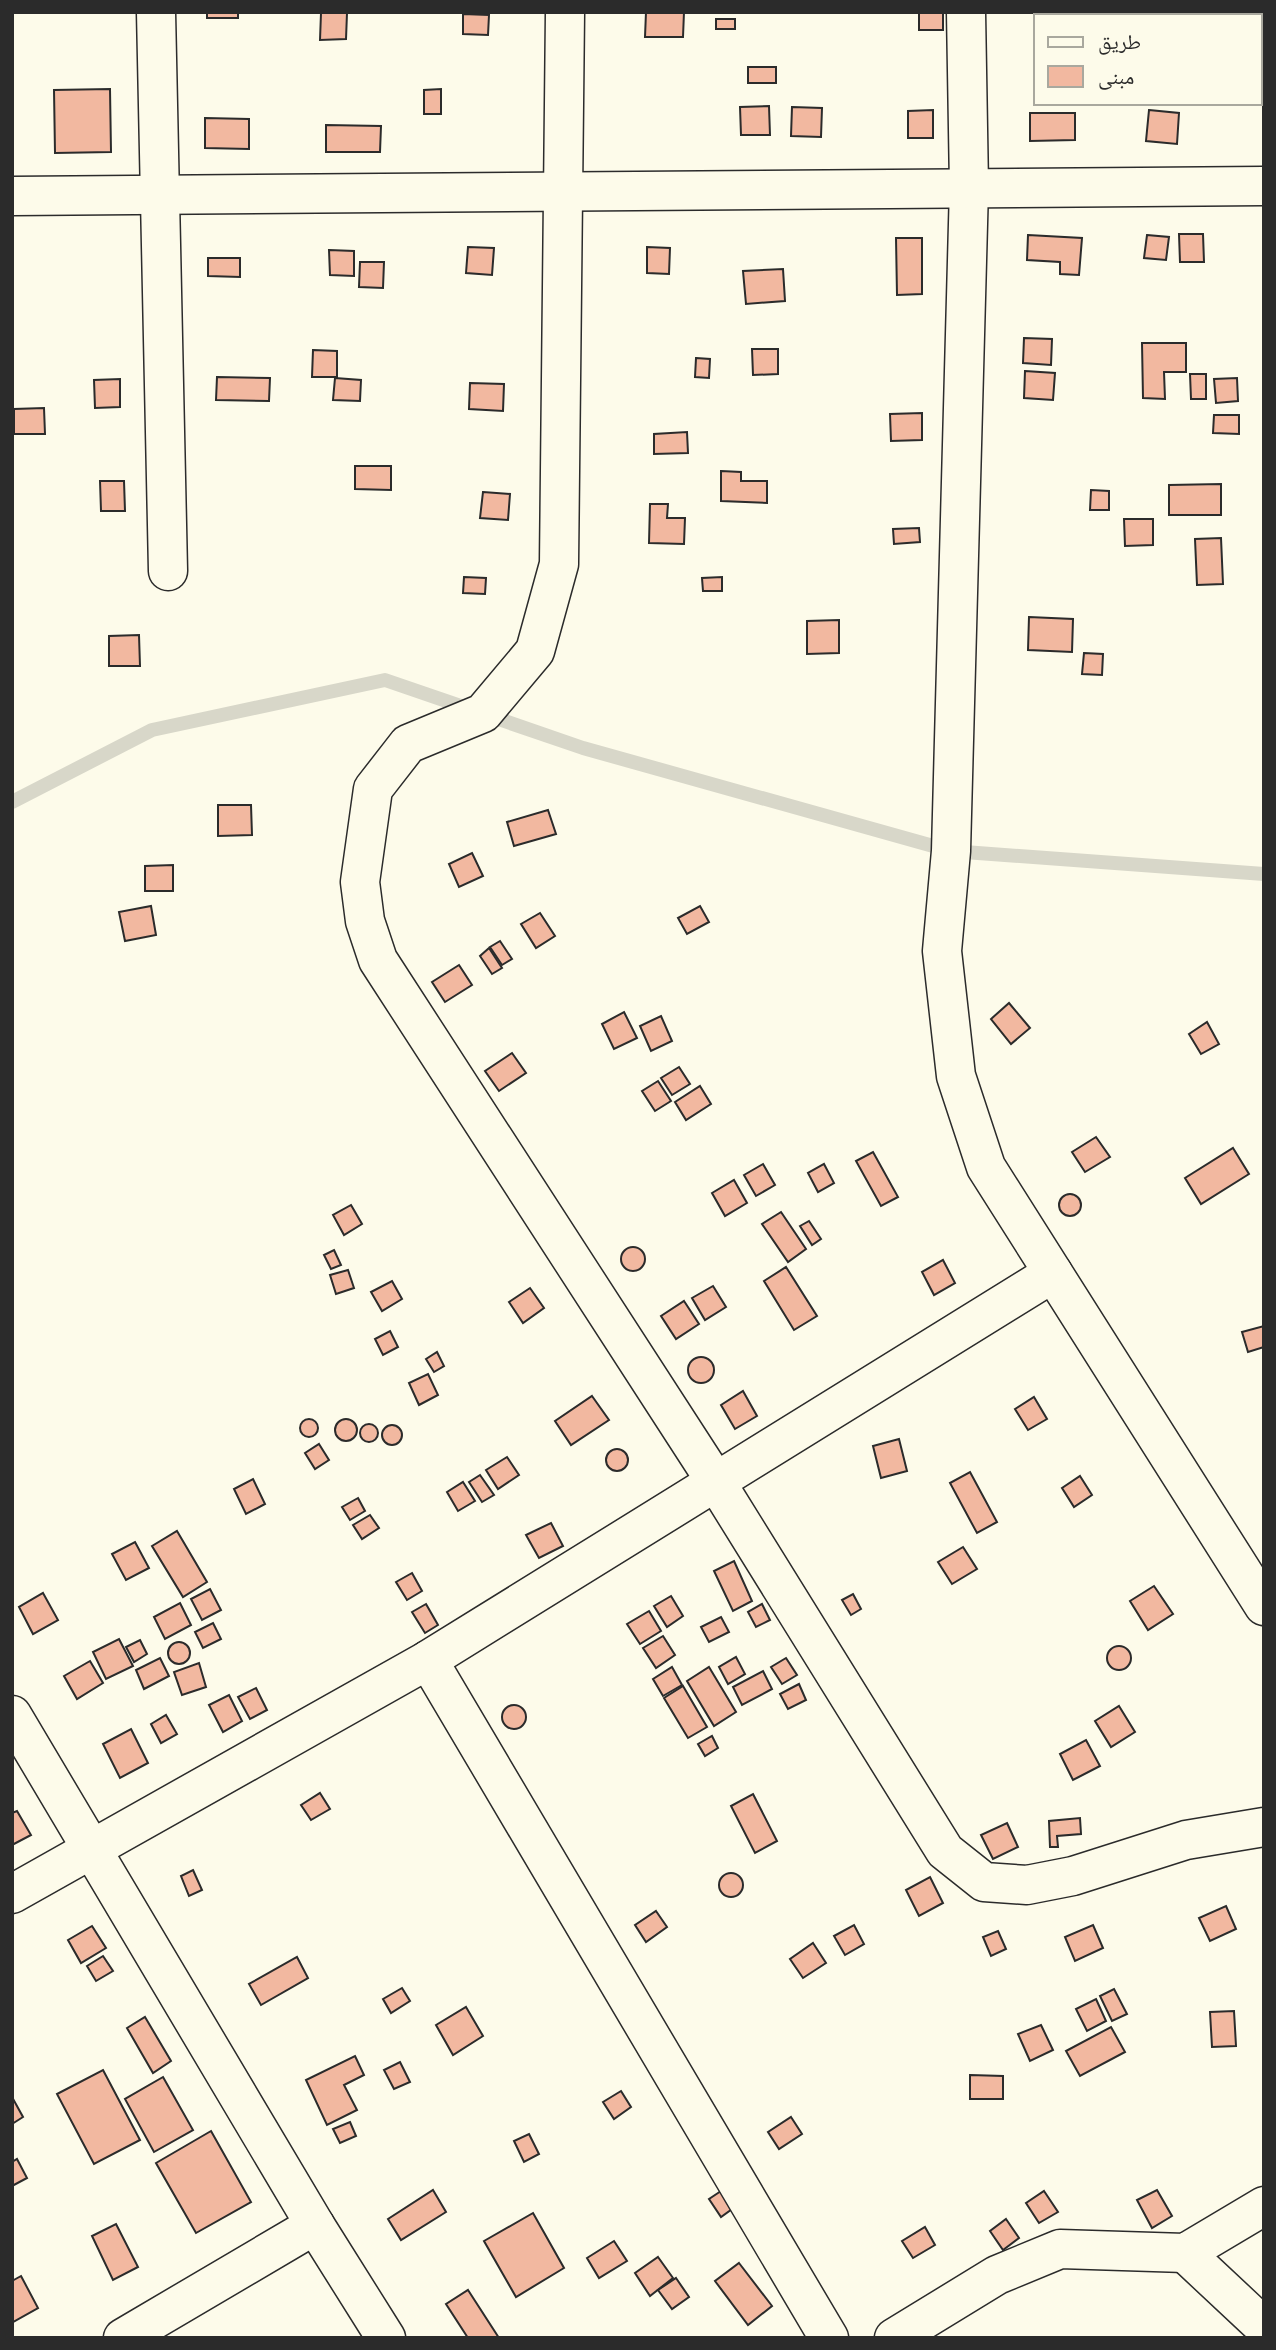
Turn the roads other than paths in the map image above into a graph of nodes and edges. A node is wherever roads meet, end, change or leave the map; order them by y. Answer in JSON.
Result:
{"nodes":[{"id":1,"x":156,"y":12,"type":"edge"},
{"id":2,"x":565,"y":12,"type":"edge"},
{"id":3,"x":966,"y":12,"type":"edge"},
{"id":4,"x":1264,"y":186,"type":"edge"},
{"id":5,"x":969,"y":187,"type":"junction"},
{"id":6,"x":564,"y":192,"type":"junction"},
{"id":7,"x":12,"y":196,"type":"edge"},
{"id":8,"x":159,"y":196,"type":"junction"},
{"id":9,"x":168,"y":571,"type":"dead end"},
{"id":10,"x":1053,"y":1273,"type":"junction"},
{"id":11,"x":716,"y":1482,"type":"junction"},
{"id":12,"x":1264,"y":1606,"type":"edge"},
{"id":13,"x":428,"y":1660,"type":"junction"},
{"id":14,"x":12,"y":1715,"type":"edge"},
{"id":15,"x":1264,"y":1827,"type":"edge"},
{"id":16,"x":92,"y":1850,"type":"junction"},
{"id":17,"x":12,"y":1894,"type":"edge"},
{"id":18,"x":1264,"y":2206,"type":"edge"},
{"id":19,"x":315,"y":2225,"type":"junction"},
{"id":20,"x":1185,"y":2253,"type":"junction"},
{"id":21,"x":1264,"y":2327,"type":"edge"},
{"id":22,"x":814,"y":2333,"type":"edge"},
{"id":23,"x":123,"y":2338,"type":"edge"},
{"id":24,"x":386,"y":2338,"type":"edge"},
{"id":25,"x":894,"y":2338,"type":"edge"}],
"edges":[{"from":1,"to":8,"type":"street"},
{"from":2,"to":6,"type":"street"},
{"from":3,"to":5,"type":"street"},
{"from":4,"to":5,"type":"street"},
{"from":5,"to":6,"type":"street"},
{"from":5,"to":10,"type":"street"},
{"from":6,"to":8,"type":"street"},
{"from":6,"to":11,"type":"street"},
{"from":7,"to":8,"type":"street"},
{"from":8,"to":9,"type":"street"},
{"from":10,"to":11,"type":"street"},
{"from":10,"to":12,"type":"street"},
{"from":11,"to":13,"type":"street"},
{"from":11,"to":15,"type":"street"},
{"from":13,"to":16,"type":"street"},
{"from":13,"to":22,"type":"street"},
{"from":14,"to":16,"type":"street"},
{"from":16,"to":17,"type":"street"},
{"from":16,"to":19,"type":"street"},
{"from":18,"to":20,"type":"street"},
{"from":19,"to":23,"type":"street"},
{"from":19,"to":24,"type":"street"},
{"from":20,"to":21,"type":"street"},
{"from":20,"to":25,"type":"street"}]}
